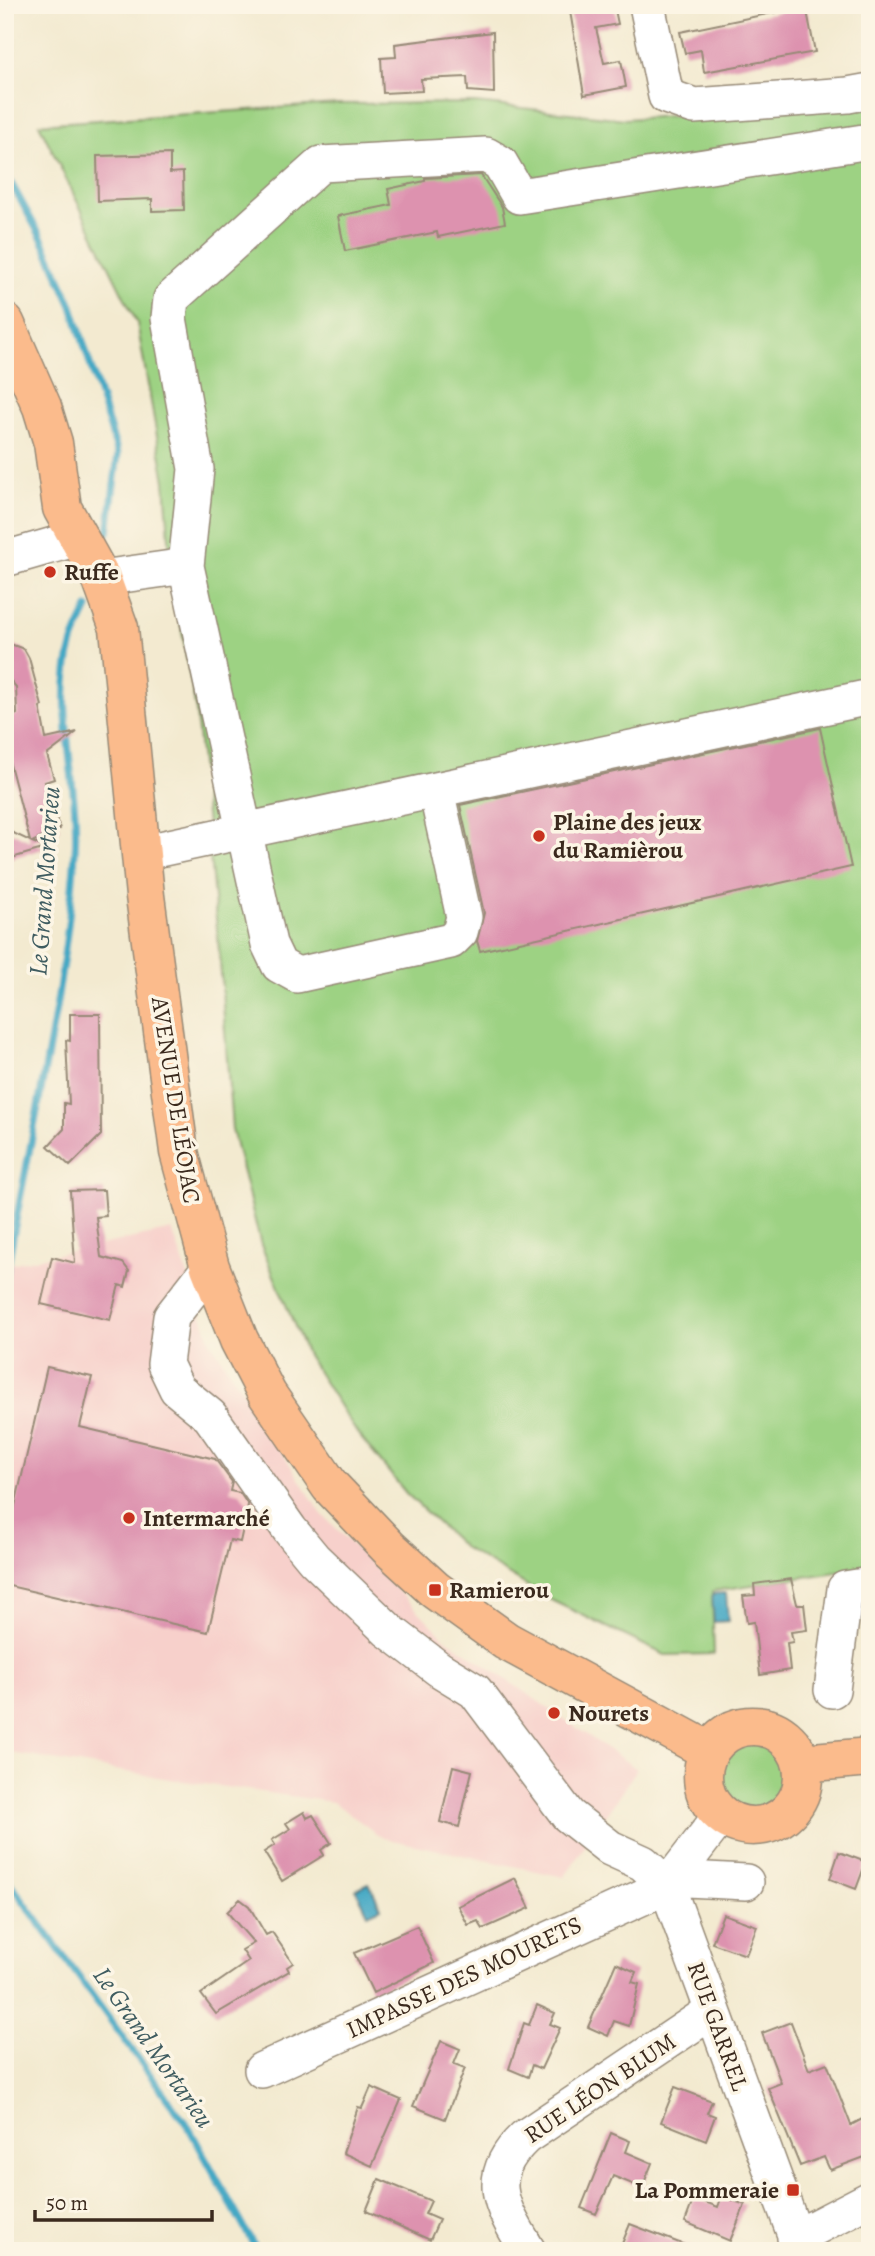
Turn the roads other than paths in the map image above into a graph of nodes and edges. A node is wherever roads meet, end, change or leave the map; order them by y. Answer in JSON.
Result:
{"nodes":[{"id":1,"x":647,"y":5,"type":"edge"},
{"id":2,"x":870,"y":91,"type":"edge"},
{"id":3,"x":870,"y":141,"type":"edge"},
{"id":4,"x":5,"y":323,"type":"edge"},
{"id":5,"x":78,"y":538,"type":"junction"},
{"id":6,"x":5,"y":559,"type":"edge"},
{"id":7,"x":186,"y":566,"type":"junction"},
{"id":8,"x":101,"y":578,"type":"junction"},
{"id":9,"x":870,"y":697,"type":"edge"},
{"id":10,"x":436,"y":790,"type":"junction"},
{"id":11,"x":244,"y":831,"type":"junction"},
{"id":12,"x":141,"y":853,"type":"junction"},
{"id":13,"x":210,"y":1266,"type":"junction"},
{"id":14,"x":870,"y":1585,"type":"edge"},
{"id":15,"x":832,"y":1690,"type":"dead end"},
{"id":16,"x":709,"y":1751,"type":"junction"},
{"id":17,"x":870,"y":1757,"type":"edge"},
{"id":18,"x":802,"y":1763,"type":"junction"},
{"id":19,"x":719,"y":1813,"type":"junction"},
{"id":20,"x":746,"y":1882,"type":"dead end"},
{"id":21,"x":668,"y":1884,"type":"junction"},
{"id":22,"x":712,"y":2011,"type":"junction"},
{"id":23,"x":262,"y":2070,"type":"dead end"},
{"id":24,"x":870,"y":2199,"type":"edge"},
{"id":25,"x":798,"y":2244,"type":"edge"},
{"id":26,"x":528,"y":2251,"type":"edge"}],
"edges":[{"from":1,"to":2,"type":"street"},
{"from":3,"to":7,"type":"street"},
{"from":4,"to":5,"type":"main road","name":"AVENUE DE LÉOJAC"},
{"from":5,"to":6,"type":"street"},
{"from":5,"to":8,"type":"main road","name":"AVENUE DE LÉOJAC"},
{"from":7,"to":8,"type":"street"},
{"from":7,"to":11,"type":"street"},
{"from":8,"to":12,"type":"main road","name":"AVENUE DE LÉOJAC"},
{"from":9,"to":10,"type":"street"},
{"from":10,"to":11,"type":"street"},
{"from":10,"to":11,"type":"street"},
{"from":11,"to":12,"type":"street"},
{"from":12,"to":13,"type":"main road","name":"AVENUE DE LÉOJAC"},
{"from":13,"to":16,"type":"main road","name":"AVENUE DE LÉOJAC"},
{"from":13,"to":21,"type":"street"},
{"from":14,"to":15,"type":"street"},
{"from":16,"to":18,"type":"main road"},
{"from":16,"to":19,"type":"main road"},
{"from":17,"to":18,"type":"main road"},
{"from":18,"to":19,"type":"main road"},
{"from":19,"to":21,"type":"street"},
{"from":20,"to":21,"type":"street"},
{"from":21,"to":22,"type":"street","name":"RUE GARREL"},
{"from":21,"to":23,"type":"street","name":"IMPASSE DES MOURETS"},
{"from":22,"to":25,"type":"street","name":"RUE GARREL"},
{"from":22,"to":26,"type":"street","name":"RUE LÉON BLUM"},
{"from":24,"to":25,"type":"street"}]}
